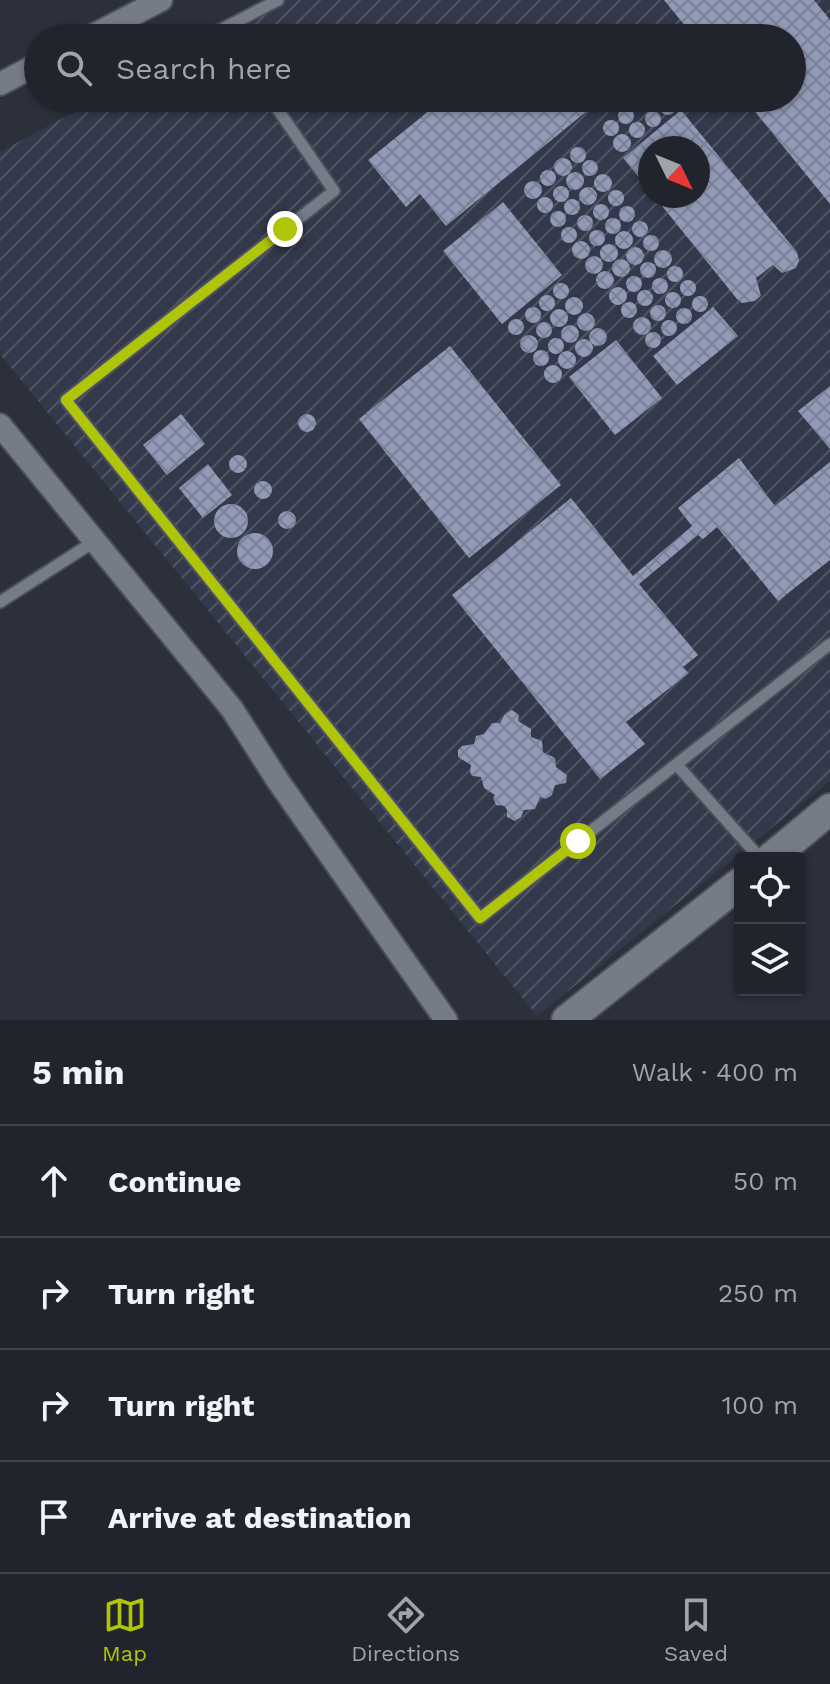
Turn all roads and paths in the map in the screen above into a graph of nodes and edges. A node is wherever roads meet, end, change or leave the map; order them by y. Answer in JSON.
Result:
{"nodes":[{"id":1,"x":161,"y":0,"type":"edge"},
{"id":2,"x":278,"y":0,"type":"edge"},
{"id":3,"x":115,"y":24,"type":"edge"},
{"id":4,"x":241,"y":24,"type":"edge"},
{"id":5,"x":24,"y":72,"type":"edge"},
{"id":6,"x":0,"y":84,"type":"edge"},
{"id":7,"x":280,"y":112,"type":"edge"},
{"id":8,"x":0,"y":425,"type":"edge"},
{"id":9,"x":96,"y":540,"type":"junction"},
{"id":10,"x":0,"y":602,"type":"edge"},
{"id":11,"x":830,"y":644,"type":"edge"},
{"id":12,"x":677,"y":765,"type":"junction"},
{"id":13,"x":830,"y":809,"type":"edge"},
{"id":14,"x":755,"y":852,"type":"edge"},
{"id":15,"x":778,"y":852,"type":"edge"},
{"id":16,"x":734,"y":888,"type":"edge"},
{"id":17,"x":446,"y":1020,"type":"edge"},
{"id":18,"x":567,"y":1020,"type":"edge"}],
"edges":[{"from":1,"to":3,"type":"street"},
{"from":2,"to":4,"type":"lane"},
{"from":5,"to":6,"type":"street"},
{"from":7,"to":12,"type":"lane"},
{"from":8,"to":9,"type":"street"},
{"from":9,"to":10,"type":"lane"},
{"from":9,"to":17,"type":"street"},
{"from":11,"to":12,"type":"lane"},
{"from":12,"to":14,"type":"lane"},
{"from":13,"to":15,"type":"street"},
{"from":16,"to":18,"type":"street"}]}
